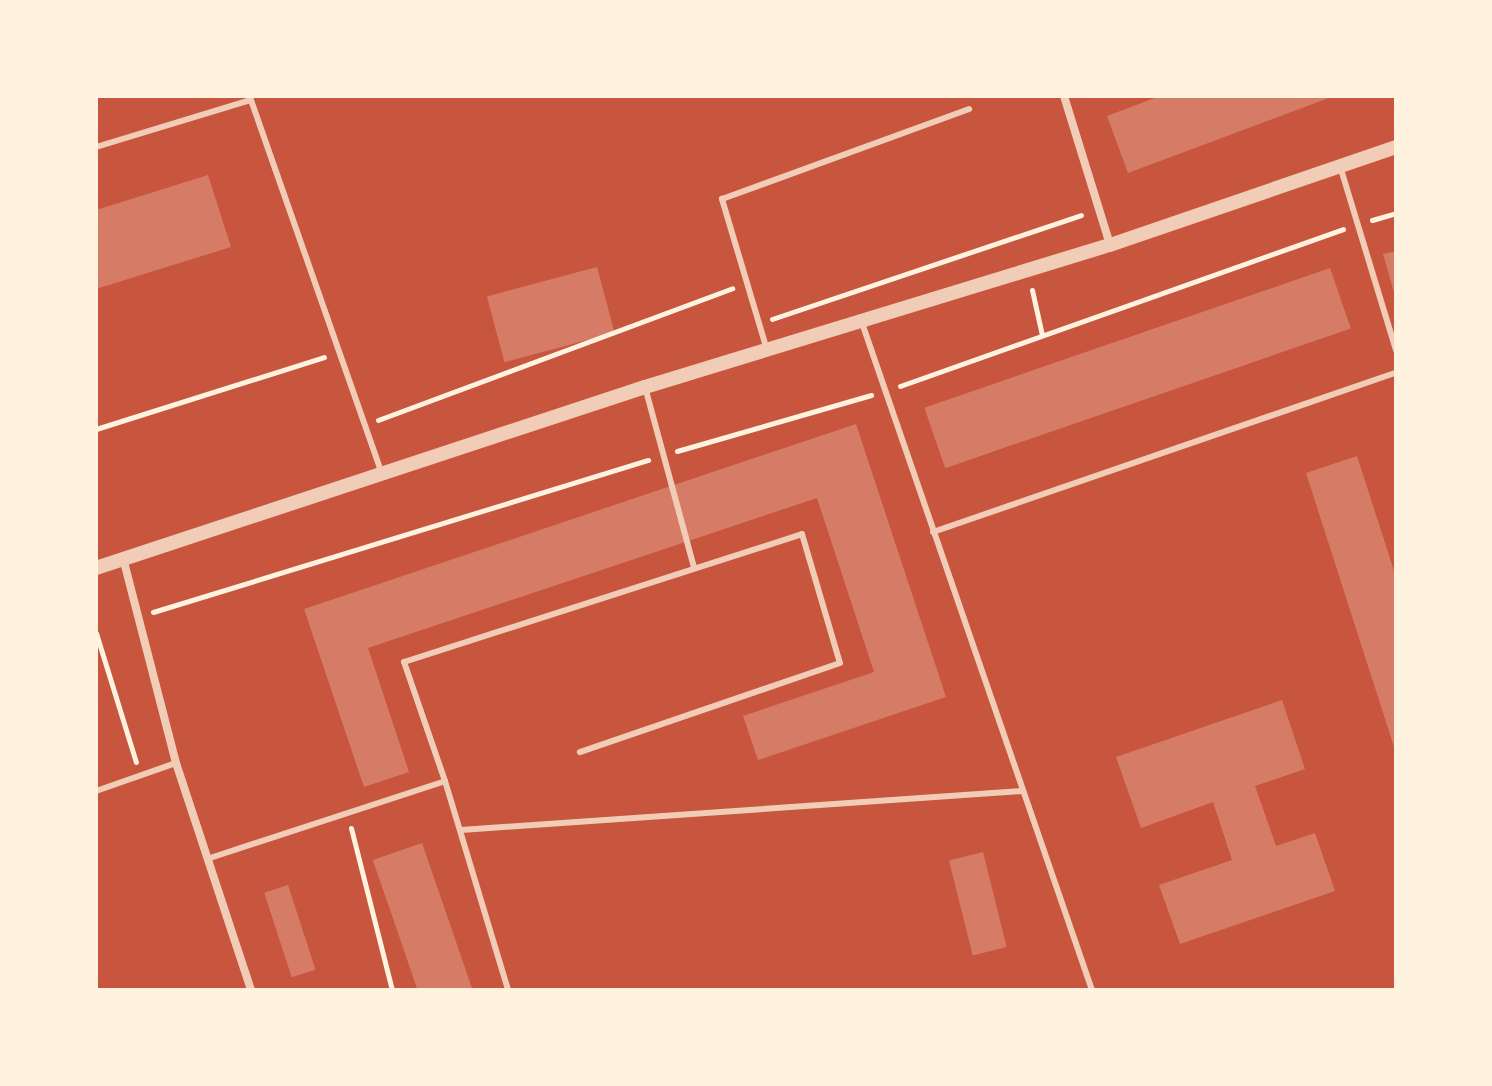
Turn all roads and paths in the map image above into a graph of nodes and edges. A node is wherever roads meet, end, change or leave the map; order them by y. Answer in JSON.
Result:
{"nodes":[{"id":1,"x":1064,"y":96,"type":"edge"},
{"id":2,"x":250,"y":98,"type":"edge"},
{"id":3,"x":969,"y":109,"type":"dead end"},
{"id":4,"x":96,"y":147,"type":"edge"},
{"id":5,"x":1396,"y":147,"type":"edge"},
{"id":6,"x":1340,"y":166,"type":"junction"},
{"id":7,"x":1078,"y":205,"type":"dead end"},
{"id":8,"x":1396,"y":213,"type":"edge"},
{"id":9,"x":1356,"y":225,"type":"junction"},
{"id":10,"x":1110,"y":245,"type":"junction"},
{"id":11,"x":745,"y":283,"type":"junction"},
{"id":12,"x":861,"y":320,"type":"junction"},
{"id":13,"x":758,"y":324,"type":"junction"},
{"id":14,"x":767,"y":350,"type":"junction"},
{"id":15,"x":1396,"y":350,"type":"edge"},
{"id":16,"x":336,"y":353,"type":"junction"},
{"id":17,"x":1396,"y":373,"type":"edge"},
{"id":18,"x":645,"y":387,"type":"junction"},
{"id":19,"x":885,"y":391,"type":"junction"},
{"id":20,"x":363,"y":426,"type":"junction"},
{"id":21,"x":96,"y":429,"type":"edge"},
{"id":22,"x":663,"y":455,"type":"junction"},
{"id":23,"x":381,"y":472,"type":"junction"},
{"id":24,"x":933,"y":532,"type":"junction"},
{"id":25,"x":123,"y":557,"type":"junction"},
{"id":26,"x":694,"y":567,"type":"junction"},
{"id":27,"x":96,"y":568,"type":"edge"},
{"id":28,"x":133,"y":618,"type":"junction"},
{"id":29,"x":96,"y":633,"type":"edge"},
{"id":30,"x":580,"y":752,"type":"dead end"},
{"id":31,"x":176,"y":763,"type":"junction"},
{"id":32,"x":140,"y":776,"type":"junction"},
{"id":33,"x":445,"y":781,"type":"junction"},
{"id":34,"x":96,"y":791,"type":"edge"},
{"id":35,"x":1023,"y":791,"type":"junction"},
{"id":36,"x":347,"y":813,"type":"junction"},
{"id":37,"x":461,"y":830,"type":"junction"},
{"id":38,"x":210,"y":858,"type":"junction"},
{"id":39,"x":251,"y":990,"type":"edge"},
{"id":40,"x":392,"y":990,"type":"edge"},
{"id":41,"x":508,"y":990,"type":"edge"},
{"id":42,"x":1092,"y":990,"type":"edge"}],
"edges":[{"from":1,"to":10,"type":"street"},
{"from":2,"to":4,"type":"lane"},
{"from":2,"to":16,"type":"lane"},
{"from":3,"to":11,"type":"lane"},
{"from":5,"to":6,"type":"street"},
{"from":6,"to":9,"type":"lane"},
{"from":6,"to":10,"type":"street"},
{"from":7,"to":13,"type":"path"},
{"from":8,"to":9,"type":"path"},
{"from":9,"to":15,"type":"lane"},
{"from":9,"to":19,"type":"path"},
{"from":10,"to":12,"type":"street"},
{"from":11,"to":13,"type":"lane"},
{"from":11,"to":20,"type":"path"},
{"from":12,"to":14,"type":"street"},
{"from":12,"to":19,"type":"lane"},
{"from":13,"to":14,"type":"lane"},
{"from":14,"to":18,"type":"street"},
{"from":16,"to":20,"type":"lane"},
{"from":16,"to":21,"type":"path"},
{"from":17,"to":24,"type":"lane"},
{"from":18,"to":22,"type":"lane"},
{"from":18,"to":23,"type":"street"},
{"from":19,"to":22,"type":"path"},
{"from":19,"to":24,"type":"lane"},
{"from":20,"to":23,"type":"lane"},
{"from":22,"to":26,"type":"lane"},
{"from":22,"to":28,"type":"path"},
{"from":23,"to":25,"type":"street"},
{"from":24,"to":35,"type":"lane"},
{"from":25,"to":27,"type":"street"},
{"from":25,"to":28,"type":"street"},
{"from":26,"to":30,"type":"lane"},
{"from":26,"to":33,"type":"lane"},
{"from":28,"to":31,"type":"street"},
{"from":29,"to":32,"type":"path"},
{"from":31,"to":32,"type":"lane"},
{"from":31,"to":38,"type":"street"},
{"from":32,"to":34,"type":"lane"},
{"from":33,"to":36,"type":"lane"},
{"from":33,"to":37,"type":"lane"},
{"from":35,"to":37,"type":"lane"},
{"from":35,"to":42,"type":"lane"},
{"from":36,"to":38,"type":"lane"},
{"from":36,"to":40,"type":"path"},
{"from":37,"to":41,"type":"lane"},
{"from":38,"to":39,"type":"street"}]}
